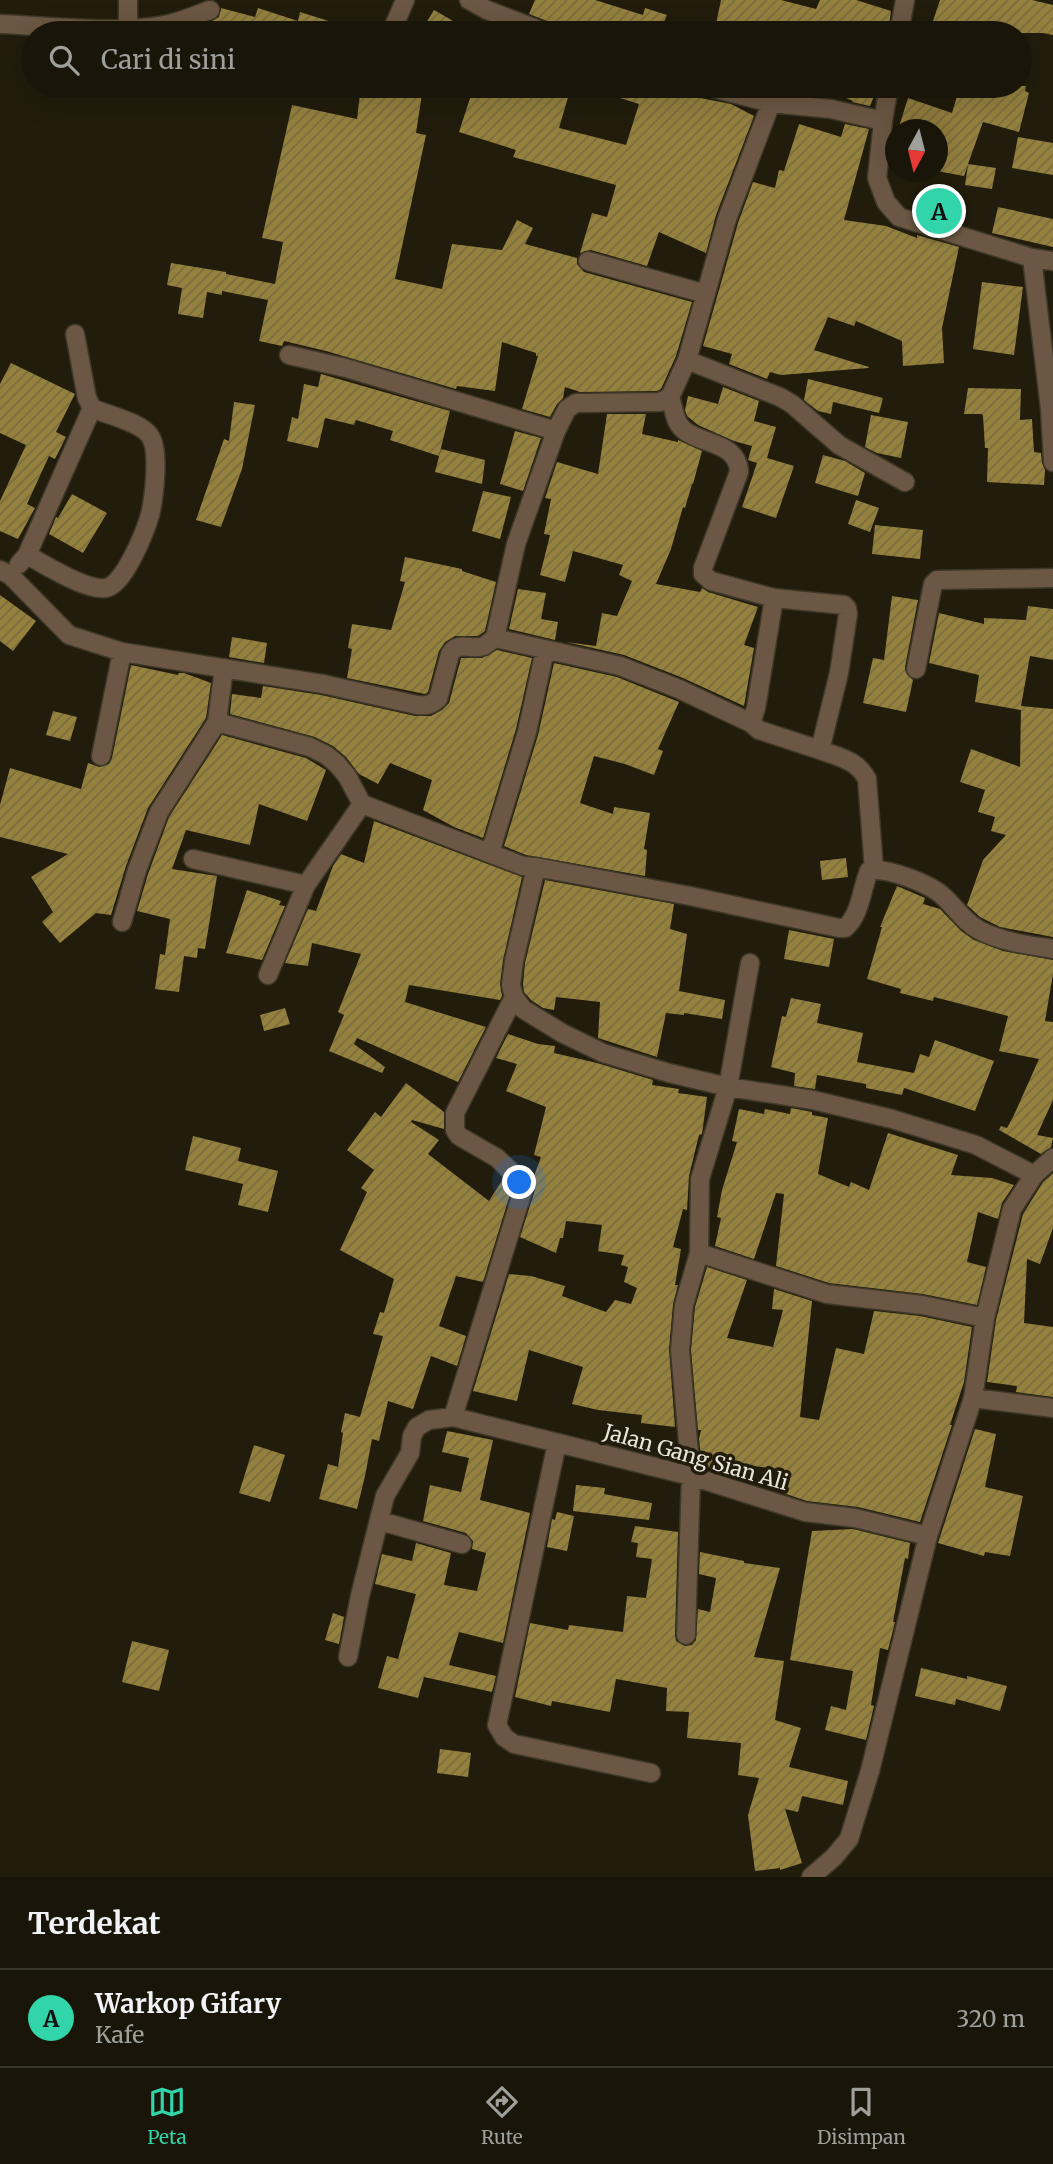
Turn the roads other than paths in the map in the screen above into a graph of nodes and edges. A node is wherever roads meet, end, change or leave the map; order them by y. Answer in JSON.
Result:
{"nodes":[{"id":1,"x":128,"y":0,"type":"edge"},
{"id":2,"x":405,"y":0,"type":"edge"},
{"id":3,"x":470,"y":0,"type":"edge"},
{"id":4,"x":905,"y":0,"type":"edge"},
{"id":5,"x":210,"y":9,"type":"dead end"},
{"id":6,"x":128,"y":21,"type":"edge"},
{"id":7,"x":176,"y":21,"type":"edge"},
{"id":8,"x":396,"y":21,"type":"edge"},
{"id":9,"x":516,"y":21,"type":"edge"},
{"id":10,"x":901,"y":21,"type":"edge"},
{"id":11,"x":0,"y":24,"type":"edge"},
{"id":12,"x":21,"y":25,"type":"edge"},
{"id":13,"x":752,"y":98,"type":"edge"},
{"id":14,"x":887,"y":98,"type":"edge"},
{"id":15,"x":771,"y":103,"type":"junction"},
{"id":16,"x":883,"y":121,"type":"junction"},
{"id":17,"x":1032,"y":258,"type":"junction"},
{"id":18,"x":587,"y":261,"type":"dead end"},
{"id":19,"x":1053,"y":261,"type":"edge"},
{"id":20,"x":706,"y":294,"type":"junction"},
{"id":21,"x":75,"y":334,"type":"dead end"},
{"id":22,"x":289,"y":355,"type":"dead end"},
{"id":23,"x":687,"y":360,"type":"junction"},
{"id":24,"x":670,"y":397,"type":"junction"},
{"id":25,"x":92,"y":408,"type":"junction"},
{"id":26,"x":1051,"y":409,"type":"edge"},
{"id":27,"x":556,"y":431,"type":"junction"},
{"id":28,"x":1053,"y":462,"type":"edge"},
{"id":29,"x":905,"y":482,"type":"dead end"},
{"id":30,"x":27,"y":555,"type":"junction"},
{"id":31,"x":5,"y":572,"type":"edge"},
{"id":32,"x":1053,"y":578,"type":"edge"},
{"id":33,"x":774,"y":598,"type":"junction"},
{"id":34,"x":495,"y":638,"type":"junction"},
{"id":35,"x":545,"y":650,"type":"junction"},
{"id":36,"x":122,"y":652,"type":"junction"},
{"id":37,"x":224,"y":668,"type":"junction"},
{"id":38,"x":916,"y":669,"type":"dead end"},
{"id":39,"x":217,"y":722,"type":"junction"},
{"id":40,"x":751,"y":723,"type":"junction"},
{"id":41,"x":820,"y":750,"type":"junction"},
{"id":42,"x":101,"y":756,"type":"dead end"},
{"id":43,"x":362,"y":804,"type":"junction"},
{"id":44,"x":490,"y":853,"type":"junction"},
{"id":45,"x":193,"y":859,"type":"dead end"},
{"id":46,"x":536,"y":867,"type":"junction"},
{"id":47,"x":874,"y":869,"type":"junction"},
{"id":48,"x":306,"y":884,"type":"junction"},
{"id":49,"x":122,"y":922,"type":"dead end"},
{"id":50,"x":1053,"y":949,"type":"edge"},
{"id":51,"x":750,"y":963,"type":"dead end"},
{"id":52,"x":268,"y":975,"type":"dead end"},
{"id":53,"x":514,"y":997,"type":"junction"},
{"id":54,"x":728,"y":1087,"type":"junction"},
{"id":55,"x":1052,"y":1159,"type":"edge"},
{"id":56,"x":1034,"y":1175,"type":"junction"},
{"id":57,"x":699,"y":1253,"type":"junction"},
{"id":58,"x":985,"y":1318,"type":"junction"},
{"id":59,"x":972,"y":1398,"type":"junction"},
{"id":60,"x":1053,"y":1408,"type":"edge"},
{"id":61,"x":453,"y":1417,"type":"junction"},
{"id":62,"x":557,"y":1443,"type":"junction"},
{"id":63,"x":691,"y":1475,"type":"junction"},
{"id":64,"x":380,"y":1521,"type":"junction"},
{"id":65,"x":928,"y":1536,"type":"junction"},
{"id":66,"x":462,"y":1544,"type":"dead end"},
{"id":67,"x":686,"y":1635,"type":"dead end"},
{"id":68,"x":348,"y":1657,"type":"dead end"},
{"id":69,"x":651,"y":1773,"type":"dead end"},
{"id":70,"x":811,"y":1877,"type":"edge"}],
"edges":[{"from":1,"to":6,"type":"street"},
{"from":2,"to":8,"type":"street"},
{"from":3,"to":9,"type":"street"},
{"from":4,"to":10,"type":"street"},
{"from":5,"to":7,"type":"street"},
{"from":11,"to":12,"type":"street"},
{"from":13,"to":15,"type":"street"},
{"from":14,"to":16,"type":"street"},
{"from":15,"to":16,"type":"street"},
{"from":15,"to":20,"type":"street"},
{"from":16,"to":17,"type":"street"},
{"from":17,"to":19,"type":"street"},
{"from":17,"to":26,"type":"street"},
{"from":18,"to":20,"type":"street"},
{"from":20,"to":23,"type":"street"},
{"from":21,"to":25,"type":"street"},
{"from":22,"to":27,"type":"street"},
{"from":23,"to":24,"type":"street"},
{"from":23,"to":29,"type":"street"},
{"from":24,"to":27,"type":"street"},
{"from":24,"to":33,"type":"street"},
{"from":25,"to":30,"type":"street"},
{"from":25,"to":30,"type":"street"},
{"from":26,"to":28,"type":"street"},
{"from":27,"to":34,"type":"street"},
{"from":30,"to":31,"type":"street"},
{"from":31,"to":36,"type":"street"},
{"from":32,"to":38,"type":"street"},
{"from":33,"to":40,"type":"street"},
{"from":33,"to":41,"type":"street"},
{"from":34,"to":35,"type":"street"},
{"from":34,"to":37,"type":"street"},
{"from":35,"to":40,"type":"street"},
{"from":35,"to":44,"type":"street"},
{"from":36,"to":37,"type":"street"},
{"from":36,"to":42,"type":"street"},
{"from":37,"to":39,"type":"street"},
{"from":39,"to":43,"type":"street"},
{"from":39,"to":49,"type":"street"},
{"from":40,"to":41,"type":"street"},
{"from":41,"to":47,"type":"street"},
{"from":43,"to":44,"type":"street"},
{"from":43,"to":48,"type":"street"},
{"from":44,"to":46,"type":"street"},
{"from":45,"to":48,"type":"street"},
{"from":46,"to":47,"type":"street"},
{"from":46,"to":53,"type":"street"},
{"from":47,"to":50,"type":"street"},
{"from":48,"to":52,"type":"street"},
{"from":51,"to":54,"type":"street"},
{"from":53,"to":54,"type":"street"},
{"from":53,"to":61,"type":"street"},
{"from":54,"to":56,"type":"street"},
{"from":54,"to":57,"type":"street"},
{"from":55,"to":56,"type":"street"},
{"from":56,"to":58,"type":"street"},
{"from":57,"to":58,"type":"street"},
{"from":57,"to":63,"type":"street"},
{"from":58,"to":59,"type":"street"},
{"from":59,"to":60,"type":"street"},
{"from":59,"to":65,"type":"street"},
{"from":61,"to":62,"type":"street","name":"Jalan Gang Sian Ali"},
{"from":61,"to":64,"type":"street"},
{"from":62,"to":63,"type":"street","name":"Jalan Gang Sian Ali"},
{"from":62,"to":69,"type":"street"},
{"from":63,"to":65,"type":"street","name":"Jalan Gang Sian Ali"},
{"from":63,"to":67,"type":"street"},
{"from":64,"to":66,"type":"street"},
{"from":64,"to":68,"type":"street"},
{"from":65,"to":70,"type":"street"}]}
